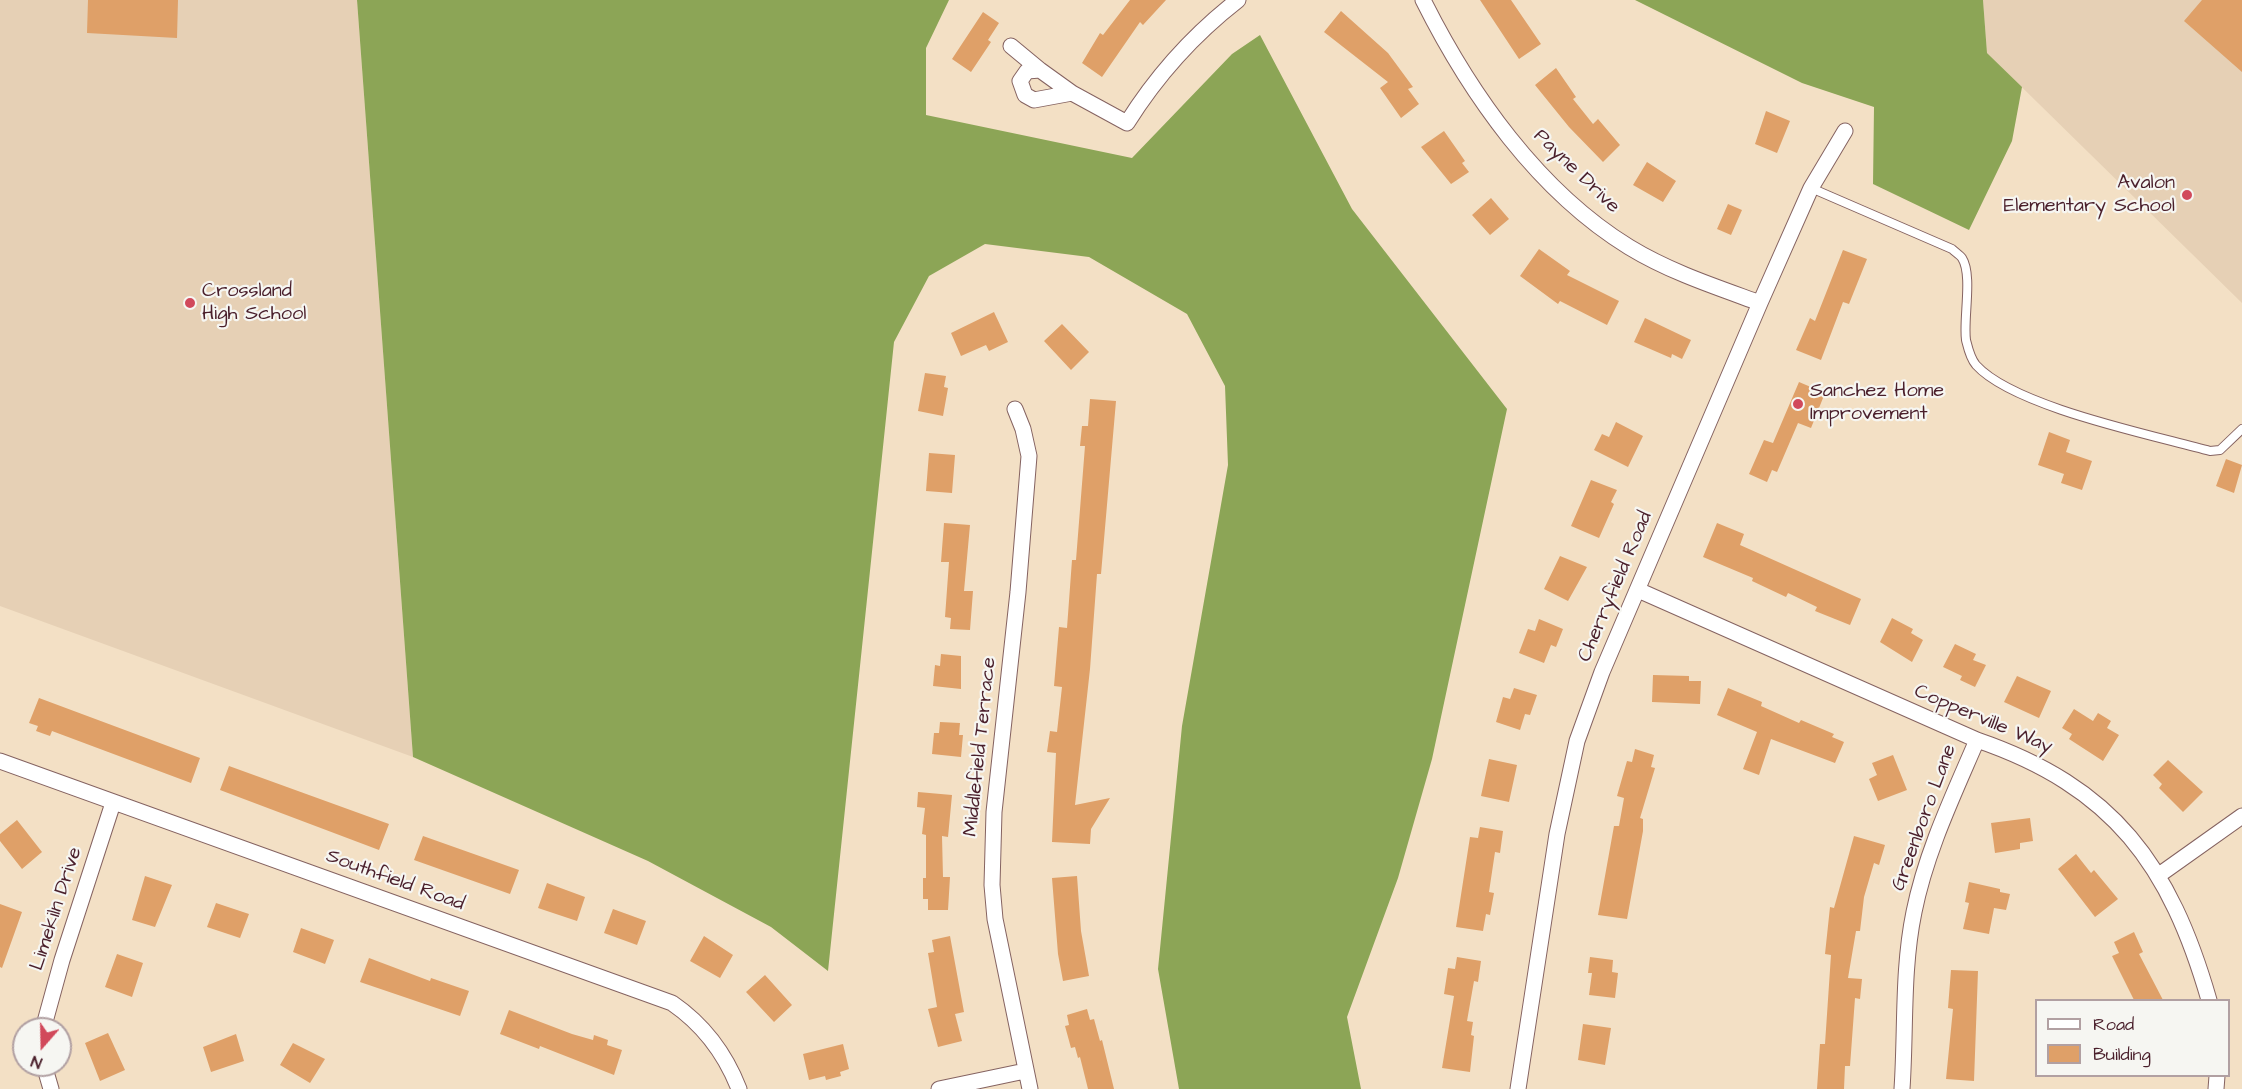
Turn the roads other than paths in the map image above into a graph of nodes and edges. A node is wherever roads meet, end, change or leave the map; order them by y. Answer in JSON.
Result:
{"nodes":[{"id":1,"x":1238,"y":0,"type":"edge"},
{"id":2,"x":1424,"y":0,"type":"edge"},
{"id":3,"x":1011,"y":46,"type":"dead end"},
{"id":4,"x":1040,"y":70,"type":"junction"},
{"id":5,"x":1072,"y":93,"type":"junction"},
{"id":6,"x":1845,"y":131,"type":"dead end"},
{"id":7,"x":1811,"y":188,"type":"junction"},
{"id":8,"x":1760,"y":303,"type":"junction"},
{"id":9,"x":1015,"y":409,"type":"dead end"},
{"id":10,"x":2242,"y":429,"type":"edge"},
{"id":11,"x":1638,"y":590,"type":"junction"},
{"id":12,"x":1977,"y":740,"type":"junction"},
{"id":13,"x":0,"y":761,"type":"edge"},
{"id":14,"x":113,"y":803,"type":"junction"},
{"id":15,"x":2242,"y":816,"type":"edge"},
{"id":16,"x":2159,"y":875,"type":"junction"},
{"id":17,"x":2209,"y":999,"type":"edge"},
{"id":18,"x":46,"y":1017,"type":"edge"},
{"id":19,"x":1025,"y":1071,"type":"junction"},
{"id":20,"x":739,"y":1089,"type":"edge"},
{"id":21,"x":939,"y":1089,"type":"edge"},
{"id":22,"x":1030,"y":1089,"type":"edge"},
{"id":23,"x":1518,"y":1089,"type":"edge"},
{"id":24,"x":1902,"y":1089,"type":"edge"}],
"edges":[{"from":1,"to":5,"type":"street"},
{"from":2,"to":8,"type":"street","name":"Payne Drive"},
{"from":3,"to":4,"type":"street"},
{"from":4,"to":5,"type":"street"},
{"from":4,"to":5,"type":"street"},
{"from":6,"to":7,"type":"street","name":"Cherryfield Road"},
{"from":7,"to":8,"type":"street","name":"Cherryfield Road"},
{"from":7,"to":10,"type":"lane"},
{"from":8,"to":11,"type":"street","name":"Cherryfield Road"},
{"from":9,"to":19,"type":"street","name":"Middlefield Terrace"},
{"from":11,"to":12,"type":"street","name":"Copperville Way"},
{"from":11,"to":23,"type":"street","name":"Cherryfield Road"},
{"from":12,"to":16,"type":"street","name":"Copperville Way"},
{"from":12,"to":24,"type":"street","name":"Greenboro Lane"},
{"from":13,"to":14,"type":"street","name":"Southfield Road"},
{"from":14,"to":18,"type":"street","name":"Limekiln Drive"},
{"from":14,"to":20,"type":"street","name":"Southfield Road"},
{"from":15,"to":16,"type":"street"},
{"from":16,"to":17,"type":"street","name":"Copperville Way"},
{"from":19,"to":21,"type":"street"},
{"from":19,"to":22,"type":"street","name":"Middlefield Terrace"}]}
